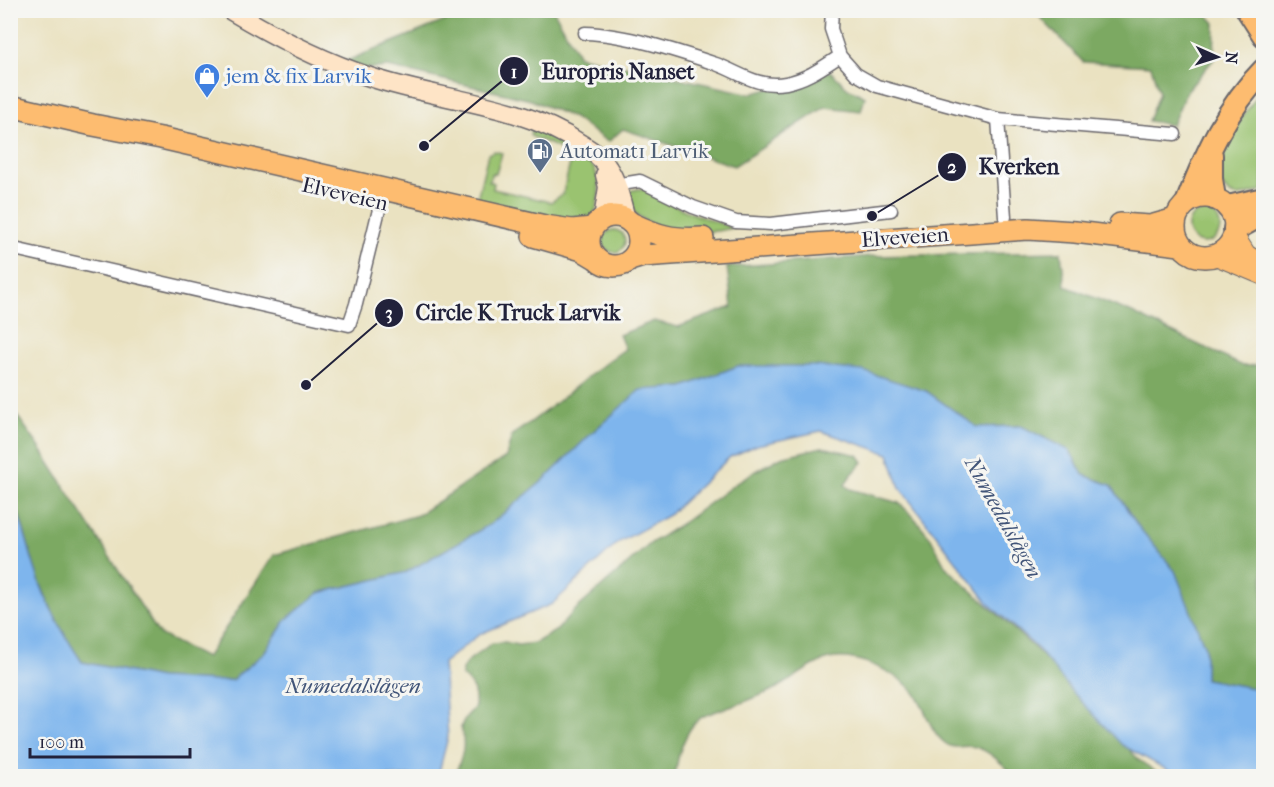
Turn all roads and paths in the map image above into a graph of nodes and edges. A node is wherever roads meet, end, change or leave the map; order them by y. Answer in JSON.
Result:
{"nodes":[{"id":1,"x":230,"y":10,"type":"edge"},
{"id":2,"x":832,"y":10,"type":"edge"},
{"id":3,"x":1248,"y":10,"type":"edge"},
{"id":4,"x":1257,"y":10,"type":"edge"},
{"id":5,"x":1263,"y":17,"type":"edge"},
{"id":6,"x":585,"y":33,"type":"dead end"},
{"id":7,"x":1263,"y":35,"type":"edge"},
{"id":8,"x":840,"y":56,"type":"junction"},
{"id":9,"x":1263,"y":70,"type":"edge"},
{"id":10,"x":10,"y":105,"type":"edge"},
{"id":11,"x":998,"y":119,"type":"junction"},
{"id":12,"x":1175,"y":134,"type":"dead end"},
{"id":13,"x":1212,"y":147,"type":"junction"},
{"id":14,"x":613,"y":185,"type":"junction"},
{"id":15,"x":382,"y":195,"type":"junction"},
{"id":16,"x":1263,"y":199,"type":"edge"},
{"id":17,"x":1221,"y":203,"type":"junction"},
{"id":18,"x":891,"y":210,"type":"dead end"},
{"id":19,"x":1182,"y":210,"type":"junction"},
{"id":20,"x":1263,"y":213,"type":"edge"},
{"id":21,"x":1005,"y":217,"type":"junction"},
{"id":22,"x":629,"y":221,"type":"junction"},
{"id":23,"x":598,"y":223,"type":"junction"},
{"id":24,"x":1234,"y":233,"type":"junction"},
{"id":25,"x":1180,"y":245,"type":"junction"},
{"id":26,"x":10,"y":248,"type":"edge"},
{"id":27,"x":1216,"y":255,"type":"junction"},
{"id":28,"x":597,"y":259,"type":"junction"},
{"id":29,"x":630,"y":260,"type":"junction"},
{"id":30,"x":1263,"y":266,"type":"edge"},
{"id":31,"x":1263,"y":275,"type":"edge"}],
"edges":[{"from":1,"to":14,"type":"main road"},
{"from":2,"to":8,"type":"street"},
{"from":3,"to":7,"type":"highway"},
{"from":4,"to":5,"type":"highway"},
{"from":6,"to":8,"type":"street"},
{"from":8,"to":11,"type":"street"},
{"from":9,"to":13,"type":"highway"},
{"from":10,"to":15,"type":"highway","name":"Elveveien"},
{"from":11,"to":12,"type":"street"},
{"from":11,"to":21,"type":"street"},
{"from":13,"to":17,"type":"highway"},
{"from":13,"to":19,"type":"highway"},
{"from":14,"to":18,"type":"street"},
{"from":14,"to":22,"type":"main road"},
{"from":14,"to":23,"type":"main road"},
{"from":15,"to":23,"type":"highway","name":"Elveveien"},
{"from":15,"to":26,"type":"street"},
{"from":15,"to":28,"type":"highway","name":"Elveveien"},
{"from":16,"to":17,"type":"highway"},
{"from":17,"to":19,"type":"highway"},
{"from":17,"to":24,"type":"highway"},
{"from":19,"to":21,"type":"highway","name":"Elveveien"},
{"from":19,"to":25,"type":"highway"},
{"from":20,"to":24,"type":"highway"},
{"from":21,"to":22,"type":"highway","name":"Elveveien"},
{"from":22,"to":23,"type":"highway"},
{"from":22,"to":29,"type":"highway"},
{"from":23,"to":28,"type":"highway"},
{"from":24,"to":27,"type":"highway"},
{"from":24,"to":30,"type":"main road"},
{"from":25,"to":27,"type":"highway"},
{"from":25,"to":29,"type":"highway","name":"Elveveien"},
{"from":27,"to":31,"type":"main road"},
{"from":28,"to":29,"type":"highway"}]}
